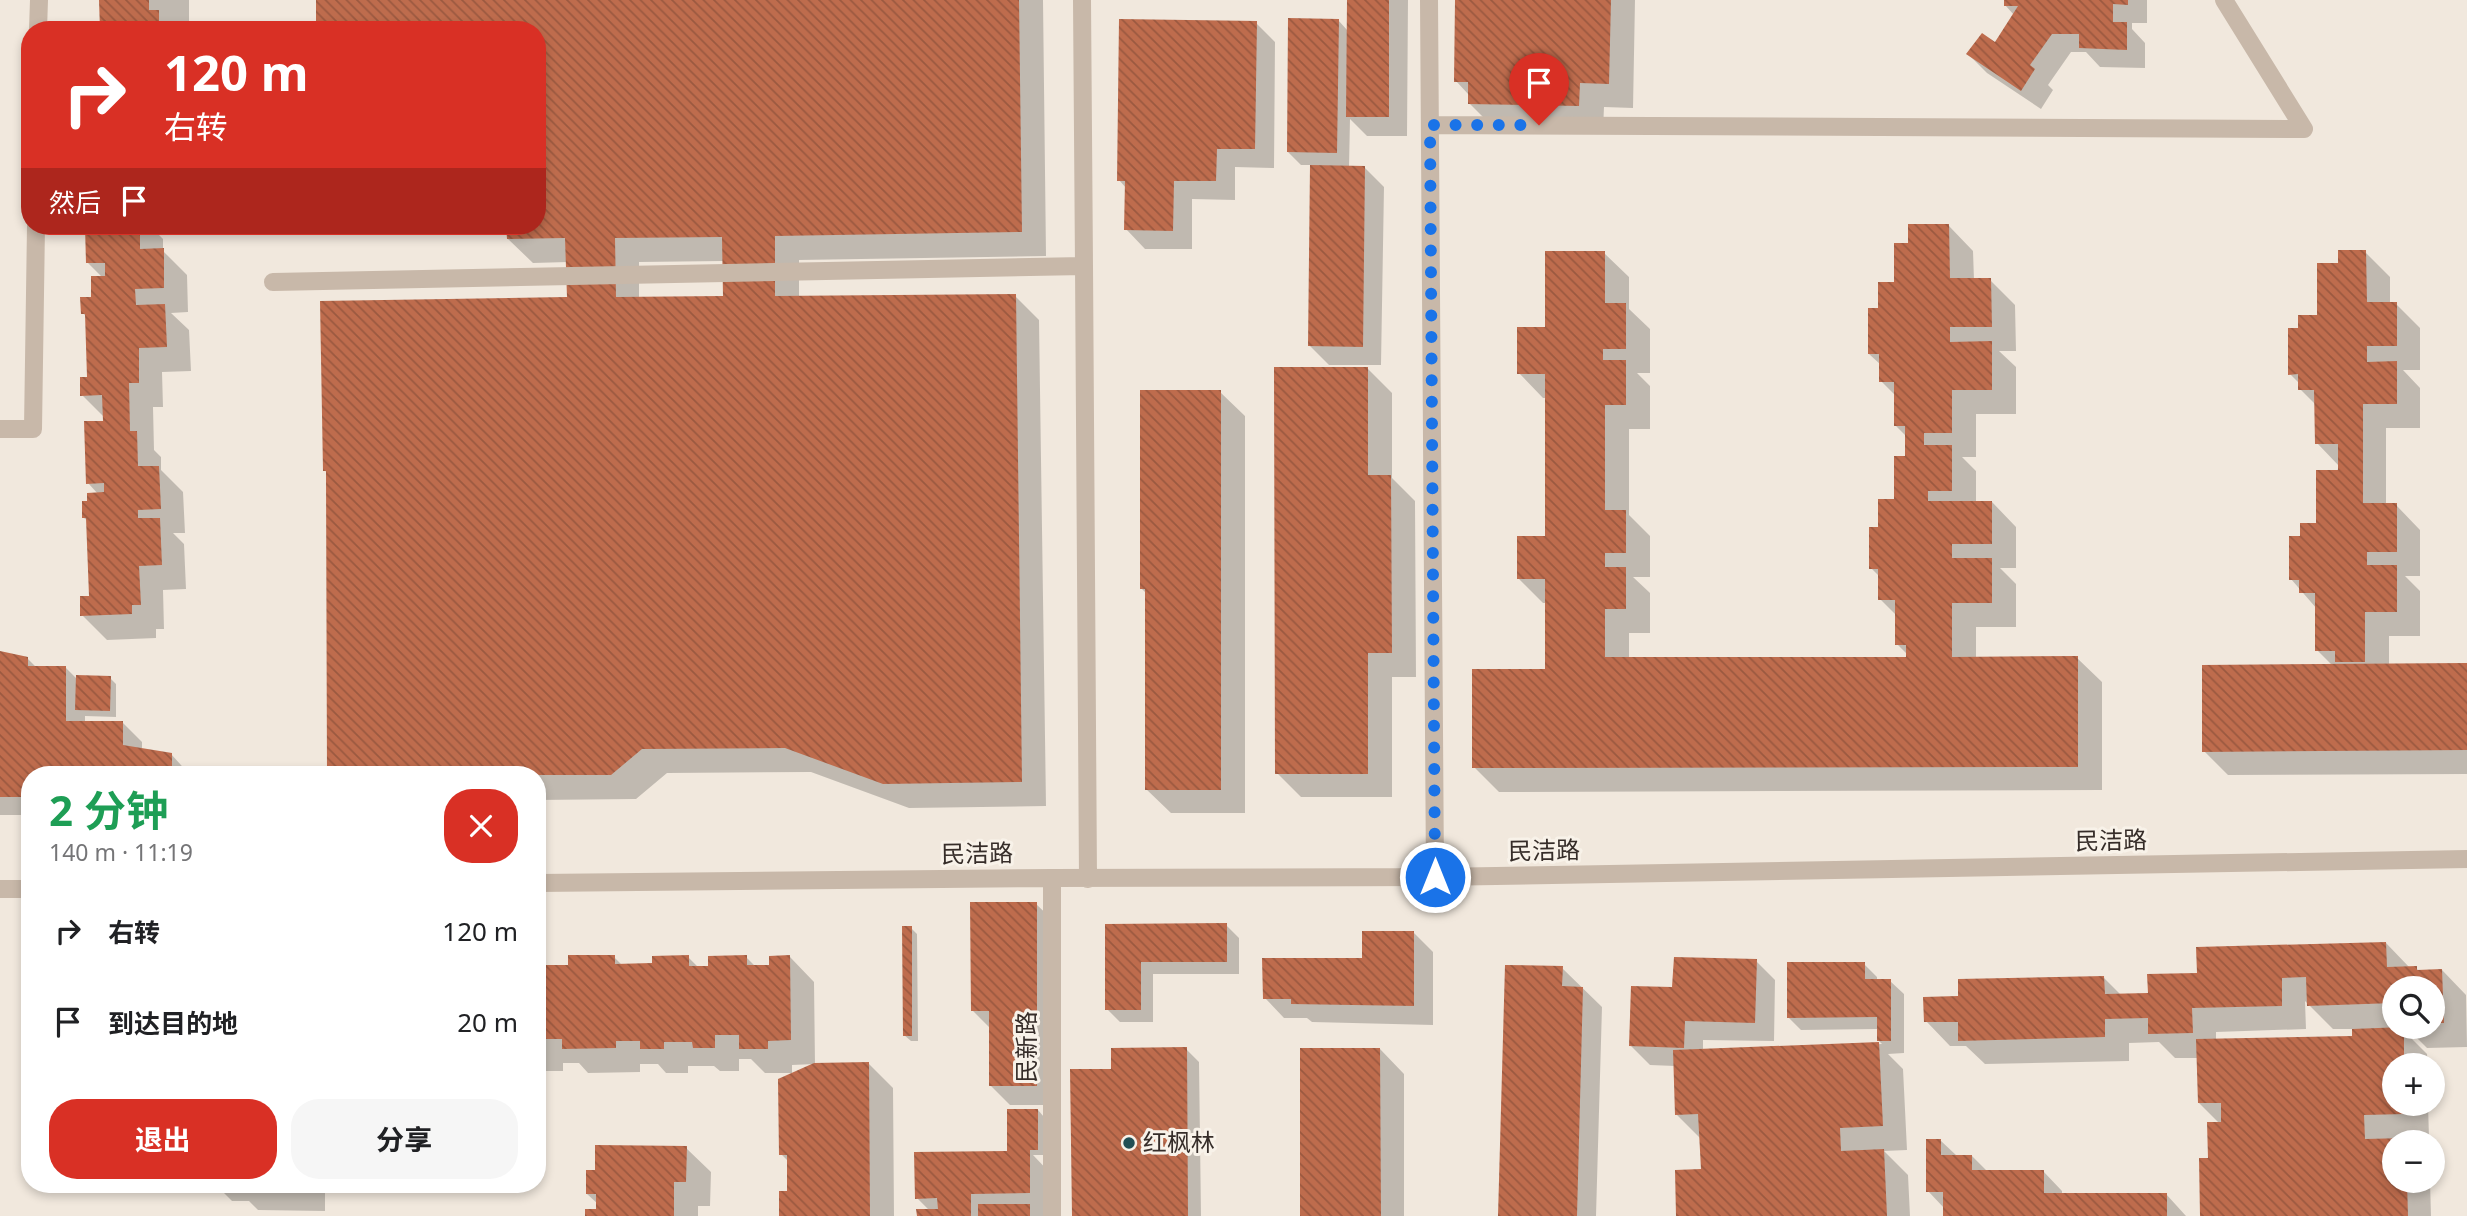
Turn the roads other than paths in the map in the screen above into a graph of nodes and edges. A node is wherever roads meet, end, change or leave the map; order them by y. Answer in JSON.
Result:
{"nodes":[{"id":1,"x":38,"y":0,"type":"edge"},
{"id":2,"x":1082,"y":0,"type":"edge"},
{"id":3,"x":1429,"y":0,"type":"edge"},
{"id":4,"x":2224,"y":0,"type":"edge"},
{"id":5,"x":38,"y":21,"type":"edge"},
{"id":6,"x":1430,"y":125,"type":"junction"},
{"id":7,"x":36,"y":235,"type":"edge"},
{"id":8,"x":1084,"y":266,"type":"junction"},
{"id":9,"x":273,"y":282,"type":"dead end"},
{"id":10,"x":0,"y":429,"type":"edge"},
{"id":11,"x":2467,"y":859,"type":"edge"},
{"id":12,"x":1435,"y":877,"type":"junction"},
{"id":13,"x":1052,"y":878,"type":"junction"},
{"id":14,"x":1088,"y":879,"type":"junction"},
{"id":15,"x":546,"y":883,"type":"edge"},
{"id":16,"x":0,"y":889,"type":"edge"},
{"id":17,"x":21,"y":889,"type":"edge"},
{"id":18,"x":1052,"y":1216,"type":"edge"}],
"edges":[{"from":1,"to":5,"type":"street"},
{"from":2,"to":8,"type":"street"},
{"from":3,"to":6,"type":"street"},
{"from":4,"to":6,"type":"street"},
{"from":6,"to":12,"type":"street"},
{"from":7,"to":10,"type":"street"},
{"from":8,"to":9,"type":"street"},
{"from":8,"to":14,"type":"street"},
{"from":11,"to":12,"type":"street","name":"民洁路"},
{"from":12,"to":14,"type":"street","name":"民洁路"},
{"from":13,"to":14,"type":"street","name":"民洁路"},
{"from":13,"to":15,"type":"street","name":"民洁路"},
{"from":13,"to":18,"type":"street","name":"民新路"},
{"from":16,"to":17,"type":"street"}]}
